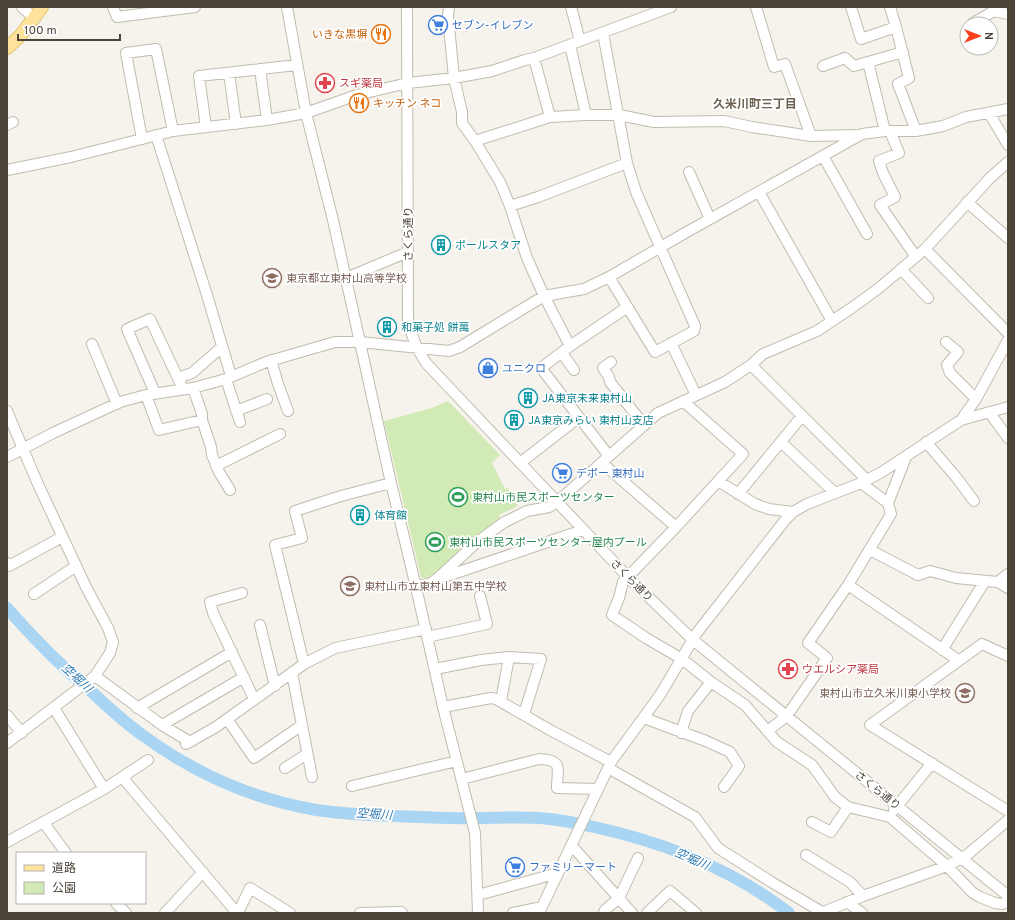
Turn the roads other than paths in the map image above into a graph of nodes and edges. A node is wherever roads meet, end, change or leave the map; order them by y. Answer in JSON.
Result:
{"nodes":[{"id":1,"x":22,"y":7,"type":"edge"},
{"id":2,"x":42,"y":7,"type":"edge"},
{"id":3,"x":113,"y":7,"type":"edge"},
{"id":4,"x":195,"y":7,"type":"edge"},
{"id":5,"x":287,"y":7,"type":"edge"},
{"id":6,"x":407,"y":7,"type":"edge"},
{"id":7,"x":449,"y":7,"type":"edge"},
{"id":8,"x":571,"y":7,"type":"edge"},
{"id":9,"x":669,"y":7,"type":"edge"},
{"id":10,"x":756,"y":7,"type":"edge"},
{"id":11,"x":851,"y":7,"type":"edge"},
{"id":12,"x":890,"y":7,"type":"edge"},
{"id":13,"x":1008,"y":14,"type":"edge"},
{"id":14,"x":985,"y":16,"type":"edge"},
{"id":15,"x":35,"y":19,"type":"junction"},
{"id":16,"x":896,"y":27,"type":"junction"},
{"id":17,"x":603,"y":33,"type":"junction"},
{"id":18,"x":580,"y":41,"type":"junction"},
{"id":19,"x":570,"y":45,"type":"junction"},
{"id":20,"x":7,"y":48,"type":"edge"},
{"id":21,"x":903,"y":52,"type":"junction"},
{"id":22,"x":534,"y":58,"type":"junction"},
{"id":23,"x":868,"y":62,"type":"junction"},
{"id":24,"x":297,"y":65,"type":"junction"},
{"id":25,"x":823,"y":66,"type":"dead end"},
{"id":26,"x":260,"y":69,"type":"junction"},
{"id":27,"x":229,"y":73,"type":"junction"},
{"id":28,"x":454,"y":78,"type":"junction"},
{"id":29,"x":408,"y":83,"type":"junction"},
{"id":30,"x":1008,"y":109,"type":"edge"},
{"id":31,"x":306,"y":113,"type":"junction"},
{"id":32,"x":989,"y":113,"type":"junction"},
{"id":33,"x":586,"y":115,"type":"junction"},
{"id":34,"x":619,"y":115,"type":"junction"},
{"id":35,"x":550,"y":117,"type":"junction"},
{"id":36,"x":267,"y":120,"type":"junction"},
{"id":37,"x":236,"y":124,"type":"junction"},
{"id":38,"x":206,"y":127,"type":"junction"},
{"id":39,"x":173,"y":131,"type":"junction"},
{"id":40,"x":888,"y":131,"type":"junction"},
{"id":41,"x":916,"y":131,"type":"junction"},
{"id":42,"x":862,"y":134,"type":"junction"},
{"id":43,"x":156,"y":135,"type":"junction"},
{"id":44,"x":811,"y":136,"type":"junction"},
{"id":45,"x":142,"y":139,"type":"junction"},
{"id":46,"x":475,"y":141,"type":"junction"},
{"id":47,"x":1008,"y":145,"type":"edge"},
{"id":48,"x":823,"y":156,"type":"junction"},
{"id":49,"x":1008,"y":162,"type":"edge"},
{"id":50,"x":627,"y":163,"type":"junction"},
{"id":51,"x":7,"y":170,"type":"edge"},
{"id":52,"x":689,"y":172,"type":"dead end"},
{"id":53,"x":759,"y":192,"type":"junction"},
{"id":54,"x":967,"y":202,"type":"junction"},
{"id":55,"x":510,"y":206,"type":"junction"},
{"id":56,"x":710,"y":219,"type":"junction"},
{"id":57,"x":867,"y":234,"type":"dead end"},
{"id":58,"x":1008,"y":238,"type":"edge"},
{"id":59,"x":660,"y":248,"type":"junction"},
{"id":60,"x":925,"y":249,"type":"junction"},
{"id":61,"x":408,"y":252,"type":"junction"},
{"id":62,"x":916,"y":257,"type":"junction"},
{"id":63,"x":902,"y":269,"type":"junction"},
{"id":64,"x":609,"y":277,"type":"junction"},
{"id":65,"x":346,"y":278,"type":"junction"},
{"id":66,"x":544,"y":296,"type":"junction"},
{"id":67,"x":928,"y":298,"type":"dead end"},
{"id":68,"x":626,"y":308,"type":"junction"},
{"id":69,"x":832,"y":321,"type":"junction"},
{"id":70,"x":1008,"y":333,"type":"edge"},
{"id":71,"x":1008,"y":340,"type":"edge"},
{"id":72,"x":360,"y":342,"type":"junction"},
{"id":73,"x":946,"y":342,"type":"dead end"},
{"id":74,"x":671,"y":343,"type":"junction"},
{"id":75,"x":92,"y":344,"type":"dead end"},
{"id":76,"x":570,"y":346,"type":"junction"},
{"id":77,"x":222,"y":347,"type":"junction"},
{"id":78,"x":417,"y":348,"type":"junction"},
{"id":79,"x":562,"y":353,"type":"junction"},
{"id":80,"x":271,"y":360,"type":"junction"},
{"id":81,"x":611,"y":362,"type":"dead end"},
{"id":82,"x":751,"y":365,"type":"junction"},
{"id":83,"x":574,"y":370,"type":"dead end"},
{"id":84,"x":178,"y":378,"type":"junction"},
{"id":85,"x":228,"y":378,"type":"junction"},
{"id":86,"x":188,"y":388,"type":"junction"},
{"id":87,"x":151,"y":394,"type":"junction"},
{"id":88,"x":696,"y":395,"type":"junction"},
{"id":89,"x":267,"y":399,"type":"dead end"},
{"id":90,"x":976,"y":399,"type":"junction"},
{"id":91,"x":683,"y":401,"type":"junction"},
{"id":92,"x":117,"y":404,"type":"junction"},
{"id":93,"x":1008,"y":407,"type":"edge"},
{"id":94,"x":7,"y":411,"type":"edge"},
{"id":95,"x":236,"y":411,"type":"junction"},
{"id":96,"x":288,"y":411,"type":"dead end"},
{"id":97,"x":989,"y":412,"type":"junction"},
{"id":98,"x":802,"y":416,"type":"junction"},
{"id":99,"x":578,"y":418,"type":"junction"},
{"id":100,"x":202,"y":420,"type":"junction"},
{"id":101,"x":961,"y":420,"type":"junction"},
{"id":102,"x":240,"y":422,"type":"dead end"},
{"id":103,"x":644,"y":425,"type":"junction"},
{"id":104,"x":280,"y":434,"type":"dead end"},
{"id":105,"x":1008,"y":438,"type":"edge"},
{"id":106,"x":781,"y":442,"type":"junction"},
{"id":107,"x":926,"y":442,"type":"junction"},
{"id":108,"x":22,"y":449,"type":"junction"},
{"id":109,"x":7,"y":457,"type":"edge"},
{"id":110,"x":906,"y":457,"type":"junction"},
{"id":111,"x":605,"y":460,"type":"junction"},
{"id":112,"x":520,"y":463,"type":"junction"},
{"id":113,"x":216,"y":466,"type":"junction"},
{"id":114,"x":718,"y":481,"type":"junction"},
{"id":115,"x":864,"y":482,"type":"junction"},
{"id":116,"x":391,"y":483,"type":"junction"},
{"id":117,"x":230,"y":490,"type":"dead end"},
{"id":118,"x":738,"y":494,"type":"junction"},
{"id":119,"x":835,"y":494,"type":"junction"},
{"id":120,"x":974,"y":501,"type":"dead end"},
{"id":121,"x":557,"y":502,"type":"junction"},
{"id":122,"x":888,"y":503,"type":"junction"},
{"id":123,"x":793,"y":512,"type":"junction"},
{"id":124,"x":676,"y":527,"type":"junction"},
{"id":125,"x":583,"y":530,"type":"junction"},
{"id":126,"x":62,"y":537,"type":"junction"},
{"id":127,"x":870,"y":550,"type":"junction"},
{"id":128,"x":76,"y":566,"type":"junction"},
{"id":129,"x":10,"y":567,"type":"edge"},
{"id":130,"x":1008,"y":574,"type":"edge"},
{"id":131,"x":439,"y":577,"type":"junction"},
{"id":132,"x":628,"y":577,"type":"junction"},
{"id":133,"x":985,"y":581,"type":"junction"},
{"id":134,"x":998,"y":582,"type":"junction"},
{"id":135,"x":848,"y":585,"type":"junction"},
{"id":136,"x":416,"y":587,"type":"junction"},
{"id":137,"x":1008,"y":588,"type":"edge"},
{"id":138,"x":242,"y":593,"type":"dead end"},
{"id":139,"x":34,"y":594,"type":"dead end"},
{"id":140,"x":480,"y":596,"type":"dead end"},
{"id":141,"x":260,"y":625,"type":"dead end"},
{"id":142,"x":427,"y":633,"type":"junction"},
{"id":143,"x":693,"y":640,"type":"junction"},
{"id":144,"x":942,"y":650,"type":"junction"},
{"id":145,"x":232,"y":652,"type":"junction"},
{"id":146,"x":1008,"y":656,"type":"edge"},
{"id":147,"x":509,"y":657,"type":"junction"},
{"id":148,"x":682,"y":658,"type":"junction"},
{"id":149,"x":958,"y":660,"type":"junction"},
{"id":150,"x":304,"y":664,"type":"junction"},
{"id":151,"x":435,"y":669,"type":"junction"},
{"id":152,"x":292,"y":673,"type":"junction"},
{"id":153,"x":95,"y":676,"type":"junction"},
{"id":154,"x":244,"y":677,"type":"junction"},
{"id":155,"x":711,"y":682,"type":"junction"},
{"id":156,"x":275,"y":686,"type":"junction"},
{"id":157,"x":254,"y":699,"type":"junction"},
{"id":158,"x":500,"y":701,"type":"junction"},
{"id":159,"x":443,"y":707,"type":"junction"},
{"id":160,"x":54,"y":708,"type":"junction"},
{"id":161,"x":137,"y":708,"type":"junction"},
{"id":162,"x":524,"y":714,"type":"junction"},
{"id":163,"x":7,"y":715,"type":"edge"},
{"id":164,"x":786,"y":715,"type":"junction"},
{"id":165,"x":644,"y":718,"type":"junction"},
{"id":166,"x":226,"y":719,"type":"junction"},
{"id":167,"x":162,"y":725,"type":"junction"},
{"id":168,"x":302,"y":725,"type":"junction"},
{"id":169,"x":767,"y":731,"type":"junction"},
{"id":170,"x":22,"y":733,"type":"junction"},
{"id":171,"x":681,"y":733,"type":"junction"},
{"id":172,"x":7,"y":743,"type":"edge"},
{"id":173,"x":307,"y":754,"type":"junction"},
{"id":174,"x":148,"y":760,"type":"dead end"},
{"id":175,"x":457,"y":761,"type":"junction"},
{"id":176,"x":932,"y":764,"type":"junction"},
{"id":177,"x":610,"y":765,"type":"junction"},
{"id":178,"x":285,"y":768,"type":"dead end"},
{"id":179,"x":122,"y":777,"type":"junction"},
{"id":180,"x":312,"y":777,"type":"dead end"},
{"id":181,"x":462,"y":779,"type":"junction"},
{"id":182,"x":352,"y":786,"type":"dead end"},
{"id":183,"x":724,"y":787,"type":"dead end"},
{"id":184,"x":104,"y":789,"type":"junction"},
{"id":185,"x":598,"y":789,"type":"junction"},
{"id":186,"x":897,"y":806,"type":"junction"},
{"id":187,"x":848,"y":807,"type":"junction"},
{"id":188,"x":1008,"y":811,"type":"edge"},
{"id":189,"x":890,"y":817,"type":"junction"},
{"id":190,"x":1008,"y":820,"type":"edge"},
{"id":191,"x":43,"y":822,"type":"junction"},
{"id":192,"x":812,"y":822,"type":"dead end"},
{"id":193,"x":7,"y":842,"type":"edge"},
{"id":194,"x":572,"y":846,"type":"junction"},
{"id":195,"x":65,"y":852,"type":"edge"},
{"id":196,"x":806,"y":855,"type":"dead end"},
{"id":197,"x":638,"y":858,"type":"dead end"},
{"id":198,"x":961,"y":858,"type":"junction"},
{"id":199,"x":947,"y":866,"type":"junction"},
{"id":200,"x":203,"y":872,"type":"junction"},
{"id":201,"x":558,"y":873,"type":"junction"},
{"id":202,"x":478,"y":895,"type":"junction"},
{"id":203,"x":863,"y":896,"type":"junction"},
{"id":204,"x":1008,"y":896,"type":"edge"},
{"id":205,"x":619,"y":898,"type":"junction"},
{"id":206,"x":848,"y":902,"type":"junction"},
{"id":207,"x":1008,"y":902,"type":"edge"},
{"id":208,"x":540,"y":910,"type":"edge"},
{"id":209,"x":826,"y":912,"type":"edge"},
{"id":210,"x":165,"y":913,"type":"edge"},
{"id":211,"x":238,"y":913,"type":"edge"},
{"id":212,"x":290,"y":913,"type":"edge"},
{"id":213,"x":360,"y":913,"type":"edge"},
{"id":214,"x":402,"y":913,"type":"edge"},
{"id":215,"x":478,"y":913,"type":"edge"},
{"id":216,"x":513,"y":913,"type":"edge"},
{"id":217,"x":604,"y":913,"type":"edge"},
{"id":218,"x":632,"y":913,"type":"edge"},
{"id":219,"x":647,"y":913,"type":"edge"},
{"id":220,"x":696,"y":913,"type":"edge"},
{"id":221,"x":862,"y":913,"type":"edge"}],
"edges":[{"from":1,"to":15,"type":"street"},
{"from":2,"to":15,"type":"main road"},
{"from":3,"to":4,"type":"street"},
{"from":5,"to":24,"type":"street"},
{"from":6,"to":29,"type":"street","name":"さくら通り"},
{"from":7,"to":28,"type":"street"},
{"from":8,"to":18,"type":"street"},
{"from":9,"to":17,"type":"street"},
{"from":10,"to":44,"type":"street"},
{"from":11,"to":16,"type":"street"},
{"from":12,"to":16,"type":"street"},
{"from":13,"to":14,"type":"street"},
{"from":15,"to":20,"type":"main road"},
{"from":16,"to":21,"type":"street"},
{"from":17,"to":18,"type":"street"},
{"from":17,"to":34,"type":"street"},
{"from":18,"to":19,"type":"street"},
{"from":19,"to":22,"type":"street"},
{"from":19,"to":33,"type":"street"},
{"from":21,"to":23,"type":"street"},
{"from":21,"to":41,"type":"street"},
{"from":22,"to":28,"type":"street"},
{"from":22,"to":35,"type":"street"},
{"from":23,"to":25,"type":"street"},
{"from":23,"to":40,"type":"street"},
{"from":24,"to":26,"type":"street"},
{"from":24,"to":31,"type":"street"},
{"from":26,"to":27,"type":"street"},
{"from":26,"to":36,"type":"street"},
{"from":27,"to":37,"type":"street"},
{"from":27,"to":38,"type":"street"},
{"from":28,"to":29,"type":"street"},
{"from":28,"to":46,"type":"street"},
{"from":29,"to":31,"type":"street"},
{"from":29,"to":61,"type":"street","name":"さくら通り"},
{"from":30,"to":32,"type":"street"},
{"from":31,"to":36,"type":"street"},
{"from":31,"to":65,"type":"street"},
{"from":32,"to":41,"type":"street"},
{"from":32,"to":47,"type":"street"},
{"from":33,"to":34,"type":"street"},
{"from":33,"to":35,"type":"street"},
{"from":34,"to":44,"type":"street"},
{"from":34,"to":50,"type":"street"},
{"from":35,"to":46,"type":"street"},
{"from":36,"to":37,"type":"street"},
{"from":37,"to":38,"type":"street"},
{"from":38,"to":39,"type":"street"},
{"from":39,"to":43,"type":"street"},
{"from":39,"to":45,"type":"street"},
{"from":40,"to":41,"type":"street"},
{"from":40,"to":42,"type":"street"},
{"from":40,"to":62,"type":"street"},
{"from":42,"to":44,"type":"street"},
{"from":42,"to":48,"type":"street"},
{"from":43,"to":45,"type":"street"},
{"from":43,"to":77,"type":"street"},
{"from":45,"to":51,"type":"street"},
{"from":46,"to":55,"type":"street"},
{"from":48,"to":53,"type":"street"},
{"from":48,"to":57,"type":"street"},
{"from":49,"to":54,"type":"street"},
{"from":50,"to":55,"type":"street"},
{"from":50,"to":59,"type":"street"},
{"from":52,"to":56,"type":"street"},
{"from":53,"to":56,"type":"street"},
{"from":53,"to":69,"type":"street"},
{"from":54,"to":58,"type":"street"},
{"from":54,"to":60,"type":"street"},
{"from":55,"to":66,"type":"street"},
{"from":56,"to":59,"type":"street"},
{"from":59,"to":64,"type":"street"},
{"from":59,"to":74,"type":"street"},
{"from":60,"to":62,"type":"street"},
{"from":60,"to":70,"type":"street"},
{"from":61,"to":65,"type":"street"},
{"from":61,"to":78,"type":"street","name":"さくら通り"},
{"from":62,"to":63,"type":"street"},
{"from":63,"to":67,"type":"street"},
{"from":63,"to":69,"type":"street"},
{"from":64,"to":66,"type":"street"},
{"from":64,"to":68,"type":"street"},
{"from":65,"to":72,"type":"street"},
{"from":66,"to":76,"type":"street"},
{"from":66,"to":78,"type":"street"},
{"from":68,"to":74,"type":"street"},
{"from":68,"to":76,"type":"street"},
{"from":69,"to":82,"type":"street"},
{"from":71,"to":90,"type":"street"},
{"from":72,"to":78,"type":"street"},
{"from":72,"to":80,"type":"street"},
{"from":72,"to":116,"type":"street"},
{"from":73,"to":90,"type":"street"},
{"from":74,"to":88,"type":"street"},
{"from":75,"to":92,"type":"street"},
{"from":76,"to":79,"type":"street"},
{"from":77,"to":84,"type":"street"},
{"from":77,"to":85,"type":"street"},
{"from":78,"to":112,"type":"street","name":"さくら通り"},
{"from":79,"to":83,"type":"street"},
{"from":79,"to":99,"type":"street"},
{"from":80,"to":85,"type":"street"},
{"from":80,"to":96,"type":"street"},
{"from":81,"to":103,"type":"street"},
{"from":82,"to":88,"type":"street"},
{"from":82,"to":98,"type":"street"},
{"from":84,"to":86,"type":"street"},
{"from":84,"to":87,"type":"street"},
{"from":85,"to":86,"type":"street"},
{"from":85,"to":95,"type":"street"},
{"from":86,"to":87,"type":"street"},
{"from":86,"to":100,"type":"street"},
{"from":87,"to":92,"type":"street"},
{"from":87,"to":100,"type":"street"},
{"from":88,"to":91,"type":"street"},
{"from":89,"to":95,"type":"street"},
{"from":90,"to":101,"type":"street"},
{"from":91,"to":103,"type":"street"},
{"from":91,"to":114,"type":"street"},
{"from":92,"to":108,"type":"street"},
{"from":93,"to":97,"type":"street"},
{"from":94,"to":108,"type":"street"},
{"from":95,"to":102,"type":"street"},
{"from":97,"to":101,"type":"street"},
{"from":97,"to":105,"type":"street"},
{"from":98,"to":106,"type":"street"},
{"from":98,"to":115,"type":"street"},
{"from":99,"to":111,"type":"street"},
{"from":99,"to":112,"type":"street"},
{"from":100,"to":113,"type":"street"},
{"from":101,"to":107,"type":"street"},
{"from":103,"to":111,"type":"street"},
{"from":104,"to":113,"type":"street"},
{"from":106,"to":118,"type":"street"},
{"from":106,"to":119,"type":"street"},
{"from":107,"to":110,"type":"street"},
{"from":107,"to":120,"type":"street"},
{"from":108,"to":109,"type":"street"},
{"from":108,"to":126,"type":"street"},
{"from":110,"to":115,"type":"street"},
{"from":110,"to":122,"type":"street"},
{"from":111,"to":121,"type":"street"},
{"from":111,"to":124,"type":"street"},
{"from":112,"to":121,"type":"street","name":"さくら通り"},
{"from":113,"to":117,"type":"street"},
{"from":114,"to":118,"type":"street"},
{"from":114,"to":124,"type":"street"},
{"from":115,"to":119,"type":"street"},
{"from":115,"to":122,"type":"street"},
{"from":116,"to":136,"type":"street"},
{"from":116,"to":150,"type":"street"},
{"from":118,"to":123,"type":"street"},
{"from":119,"to":123,"type":"street"},
{"from":121,"to":125,"type":"street","name":"さくら通り"},
{"from":121,"to":131,"type":"street"},
{"from":122,"to":127,"type":"street"},
{"from":123,"to":143,"type":"street"},
{"from":124,"to":132,"type":"street"},
{"from":125,"to":131,"type":"street"},
{"from":125,"to":132,"type":"street","name":"さくら通り"},
{"from":126,"to":128,"type":"street"},
{"from":126,"to":129,"type":"street"},
{"from":127,"to":133,"type":"street"},
{"from":127,"to":135,"type":"street"},
{"from":128,"to":139,"type":"street"},
{"from":128,"to":153,"type":"street"},
{"from":130,"to":134,"type":"street"},
{"from":131,"to":136,"type":"street"},
{"from":132,"to":143,"type":"street","name":"さくら通り"},
{"from":132,"to":148,"type":"street"},
{"from":133,"to":134,"type":"street"},
{"from":133,"to":144,"type":"street"},
{"from":134,"to":137,"type":"street"},
{"from":135,"to":144,"type":"street"},
{"from":135,"to":164,"type":"street"},
{"from":136,"to":142,"type":"street"},
{"from":138,"to":145,"type":"street"},
{"from":140,"to":142,"type":"street"},
{"from":141,"to":156,"type":"street"},
{"from":142,"to":150,"type":"street"},
{"from":142,"to":151,"type":"street"},
{"from":143,"to":148,"type":"street"},
{"from":143,"to":164,"type":"street","name":"さくら通り"},
{"from":144,"to":149,"type":"street"},
{"from":145,"to":154,"type":"street"},
{"from":145,"to":161,"type":"street"},
{"from":146,"to":149,"type":"street"},
{"from":147,"to":151,"type":"street"},
{"from":147,"to":158,"type":"street"},
{"from":147,"to":162,"type":"street"},
{"from":148,"to":155,"type":"street"},
{"from":148,"to":165,"type":"street"},
{"from":149,"to":176,"type":"street"},
{"from":150,"to":152,"type":"street"},
{"from":151,"to":159,"type":"street"},
{"from":152,"to":156,"type":"street"},
{"from":152,"to":168,"type":"street"},
{"from":153,"to":160,"type":"street"},
{"from":153,"to":161,"type":"street"},
{"from":154,"to":157,"type":"street"},
{"from":154,"to":167,"type":"street"},
{"from":155,"to":169,"type":"street"},
{"from":155,"to":171,"type":"street"},
{"from":156,"to":157,"type":"street"},
{"from":157,"to":166,"type":"street"},
{"from":158,"to":159,"type":"street"},
{"from":158,"to":162,"type":"street"},
{"from":159,"to":175,"type":"street"},
{"from":160,"to":170,"type":"street"},
{"from":160,"to":184,"type":"street"},
{"from":161,"to":167,"type":"street"},
{"from":162,"to":177,"type":"street"},
{"from":163,"to":170,"type":"street"},
{"from":164,"to":169,"type":"street"},
{"from":164,"to":186,"type":"street","name":"さくら通り"},
{"from":165,"to":171,"type":"street"},
{"from":165,"to":177,"type":"street"},
{"from":166,"to":167,"type":"street"},
{"from":166,"to":168,"type":"street"},
{"from":168,"to":173,"type":"street"},
{"from":169,"to":187,"type":"street"},
{"from":170,"to":172,"type":"street"},
{"from":171,"to":183,"type":"street"},
{"from":173,"to":178,"type":"street"},
{"from":173,"to":180,"type":"street"},
{"from":174,"to":179,"type":"street"},
{"from":175,"to":181,"type":"street"},
{"from":175,"to":182,"type":"street"},
{"from":176,"to":186,"type":"street"},
{"from":176,"to":188,"type":"street"},
{"from":177,"to":185,"type":"street"},
{"from":177,"to":209,"type":"street"},
{"from":179,"to":184,"type":"street"},
{"from":179,"to":200,"type":"street"},
{"from":181,"to":185,"type":"street"},
{"from":181,"to":202,"type":"street"},
{"from":184,"to":191,"type":"street"},
{"from":185,"to":194,"type":"street"},
{"from":186,"to":189,"type":"street"},
{"from":186,"to":198,"type":"street","name":"さくら通り"},
{"from":187,"to":189,"type":"street"},
{"from":187,"to":192,"type":"street"},
{"from":189,"to":199,"type":"street"},
{"from":190,"to":198,"type":"street"},
{"from":191,"to":193,"type":"street"},
{"from":191,"to":195,"type":"street"},
{"from":194,"to":201,"type":"street"},
{"from":194,"to":205,"type":"street"},
{"from":196,"to":203,"type":"street"},
{"from":197,"to":205,"type":"street"},
{"from":198,"to":199,"type":"street"},
{"from":198,"to":204,"type":"street","name":"さくら通り"},
{"from":199,"to":203,"type":"street"},
{"from":199,"to":207,"type":"street"},
{"from":200,"to":210,"type":"street"},
{"from":200,"to":211,"type":"street"},
{"from":201,"to":202,"type":"street"},
{"from":201,"to":208,"type":"street"},
{"from":202,"to":215,"type":"street"},
{"from":203,"to":206,"type":"street"},
{"from":205,"to":217,"type":"street"},
{"from":205,"to":218,"type":"street"},
{"from":206,"to":209,"type":"street"},
{"from":206,"to":221,"type":"street"},
{"from":208,"to":216,"type":"street"},
{"from":211,"to":212,"type":"street"},
{"from":213,"to":214,"type":"street"},
{"from":219,"to":220,"type":"street"}]}
